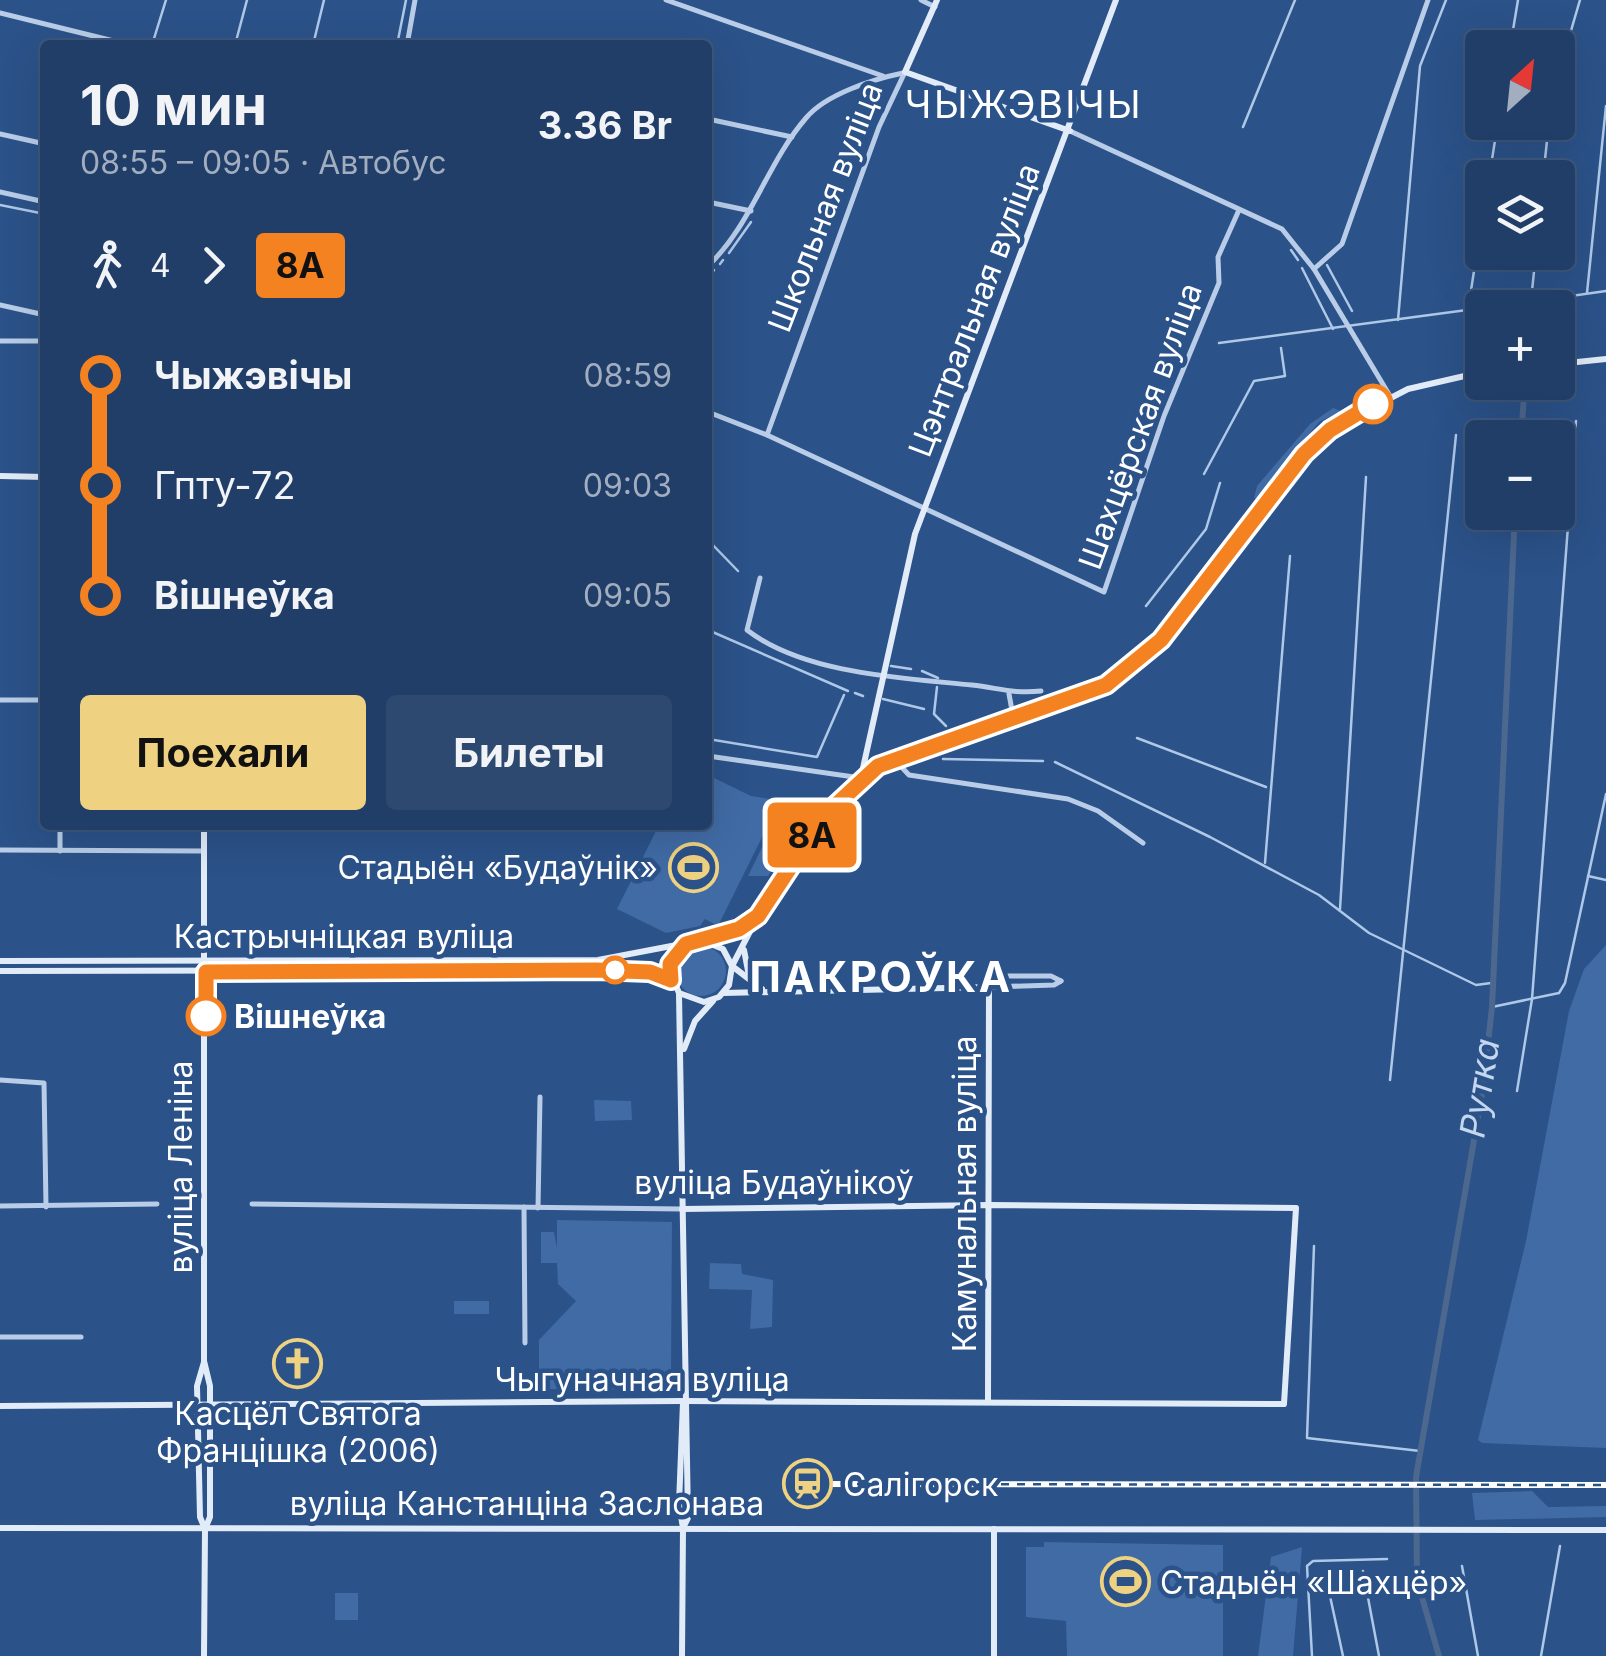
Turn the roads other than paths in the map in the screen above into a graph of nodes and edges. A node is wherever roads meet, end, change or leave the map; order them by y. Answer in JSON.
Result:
{"nodes":[{"id":1,"x":415,"y":0,"type":"edge"},
{"id":2,"x":666,"y":0,"type":"edge"},
{"id":3,"x":921,"y":0,"type":"edge"},
{"id":4,"x":1116,"y":0,"type":"edge"},
{"id":5,"x":1428,"y":0,"type":"edge"},
{"id":6,"x":936,"y":3,"type":"edge"},
{"id":7,"x":0,"y":14,"type":"edge"},
{"id":8,"x":109,"y":40,"type":"edge"},
{"id":9,"x":408,"y":40,"type":"edge"},
{"id":10,"x":906,"y":72,"type":"junction"},
{"id":11,"x":886,"y":77,"type":"junction"},
{"id":12,"x":712,"y":120,"type":"edge"},
{"id":13,"x":1070,"y":131,"type":"junction"},
{"id":14,"x":0,"y":134,"type":"edge"},
{"id":15,"x":792,"y":137,"type":"junction"},
{"id":16,"x":40,"y":143,"type":"edge"},
{"id":17,"x":0,"y":192,"type":"edge"},
{"id":18,"x":40,"y":201,"type":"edge"},
{"id":19,"x":712,"y":203,"type":"edge"},
{"id":20,"x":1239,"y":210,"type":"junction"},
{"id":21,"x":751,"y":211,"type":"junction"},
{"id":22,"x":712,"y":261,"type":"edge"},
{"id":23,"x":1314,"y":269,"type":"junction"},
{"id":24,"x":0,"y":305,"type":"edge"},
{"id":25,"x":40,"y":317,"type":"edge"},
{"id":26,"x":40,"y":340,"type":"edge"},
{"id":27,"x":0,"y":341,"type":"edge"},
{"id":28,"x":1606,"y":359,"type":"edge"},
{"id":29,"x":1575,"y":362,"type":"edge"},
{"id":30,"x":1465,"y":376,"type":"edge"},
{"id":31,"x":1390,"y":396,"type":"junction"},
{"id":32,"x":712,"y":414,"type":"edge"},
{"id":33,"x":766,"y":435,"type":"junction"},
{"id":34,"x":0,"y":476,"type":"edge"},
{"id":35,"x":40,"y":477,"type":"edge"},
{"id":36,"x":924,"y":508,"type":"junction"},
{"id":37,"x":1042,"y":562,"type":"joint"},
{"id":38,"x":760,"y":578,"type":"dead end"},
{"id":39,"x":881,"y":676,"type":"junction"},
{"id":40,"x":1041,"y":692,"type":"dead end"},
{"id":41,"x":1009,"y":694,"type":"junction"},
{"id":42,"x":0,"y":700,"type":"edge"},
{"id":43,"x":40,"y":700,"type":"edge"},
{"id":44,"x":1014,"y":718,"type":"junction"},
{"id":45,"x":712,"y":757,"type":"edge"},
{"id":46,"x":894,"y":759,"type":"junction"},
{"id":47,"x":861,"y":778,"type":"junction"},
{"id":48,"x":60,"y":830,"type":"edge"},
{"id":49,"x":204,"y":830,"type":"edge"},
{"id":50,"x":1143,"y":843,"type":"dead end"},
{"id":51,"x":0,"y":850,"type":"edge"},
{"id":52,"x":204,"y":850,"type":"junction"},
{"id":53,"x":60,"y":851,"type":"junction"},
{"id":54,"x":758,"y":916,"type":"junction"},
{"id":55,"x":695,"y":940,"type":"junction"},
{"id":56,"x":686,"y":944,"type":"junction"},
{"id":57,"x":744,"y":944,"type":"junction"},
{"id":58,"x":0,"y":961,"type":"edge"},
{"id":59,"x":206,"y":961,"type":"junction"},
{"id":60,"x":732,"y":966,"type":"junction"},
{"id":61,"x":0,"y":970,"type":"edge"},
{"id":62,"x":206,"y":972,"type":"junction"},
{"id":63,"x":750,"y":977,"type":"junction"},
{"id":64,"x":671,"y":980,"type":"junction"},
{"id":65,"x":990,"y":987,"type":"junction"},
{"id":66,"x":763,"y":990,"type":"junction"},
{"id":67,"x":679,"y":993,"type":"junction"},
{"id":68,"x":723,"y":993,"type":"junction"},
{"id":69,"x":713,"y":1000,"type":"junction"},
{"id":70,"x":682,"y":1055,"type":"junction"},
{"id":71,"x":0,"y":1080,"type":"edge"},
{"id":72,"x":540,"y":1098,"type":"dead end"},
{"id":73,"x":157,"y":1204,"type":"dead end"},
{"id":74,"x":252,"y":1204,"type":"dead end"},
{"id":75,"x":990,"y":1205,"type":"junction"},
{"id":76,"x":0,"y":1206,"type":"edge"},
{"id":77,"x":46,"y":1207,"type":"junction"},
{"id":78,"x":524,"y":1208,"type":"junction"},
{"id":79,"x":538,"y":1208,"type":"junction"},
{"id":80,"x":682,"y":1209,"type":"junction"},
{"id":81,"x":0,"y":1337,"type":"edge"},
{"id":82,"x":80,"y":1337,"type":"dead end"},
{"id":83,"x":525,"y":1343,"type":"dead end"},
{"id":84,"x":204,"y":1361,"type":"junction"},
{"id":85,"x":683,"y":1401,"type":"junction"},
{"id":86,"x":988,"y":1401,"type":"junction"},
{"id":87,"x":210,"y":1403,"type":"junction"},
{"id":88,"x":198,"y":1404,"type":"junction"},
{"id":89,"x":1284,"y":1404,"type":"joint"},
{"id":90,"x":0,"y":1406,"type":"edge"},
{"id":91,"x":0,"y":1528,"type":"edge"},
{"id":92,"x":683,"y":1528,"type":"junction"},
{"id":93,"x":204,"y":1529,"type":"junction"},
{"id":94,"x":994,"y":1529,"type":"junction"},
{"id":95,"x":1606,"y":1530,"type":"edge"},
{"id":96,"x":204,"y":1656,"type":"edge"},
{"id":97,"x":682,"y":1656,"type":"edge"},
{"id":98,"x":994,"y":1656,"type":"edge"}],
"edges":[{"from":1,"to":9,"type":"street"},
{"from":2,"to":11,"type":"street"},
{"from":3,"to":6,"type":"street"},
{"from":4,"to":13,"type":"main road","name":"Цэнтральная вуліца"},
{"from":5,"to":23,"type":"street"},
{"from":6,"to":10,"type":"main road","name":"Школьная вуліца"},
{"from":7,"to":8,"type":"street"},
{"from":10,"to":11,"type":"street"},
{"from":10,"to":13,"type":"main road","name":"Цэнтральная вуліца"},
{"from":10,"to":33,"type":"street","name":"Школьная вуліца"},
{"from":11,"to":15,"type":"street"},
{"from":12,"to":15,"type":"street"},
{"from":13,"to":20,"type":"street","name":"Цэнтральная вуліца"},
{"from":13,"to":36,"type":"main road","name":"Цэнтральная вуліца"},
{"from":14,"to":16,"type":"street"},
{"from":15,"to":21,"type":"street"},
{"from":17,"to":18,"type":"street"},
{"from":19,"to":21,"type":"street"},
{"from":20,"to":23,"type":"street","name":"Цэнтральная вуліца"},
{"from":20,"to":37,"type":"street","name":"Шахцёрская вуліца"},
{"from":21,"to":22,"type":"street"},
{"from":23,"to":31,"type":"street","name":"Цэнтральная вуліца"},
{"from":24,"to":25,"type":"street"},
{"from":26,"to":27,"type":"street"},
{"from":28,"to":29,"type":"main road"},
{"from":30,"to":31,"type":"main road"},
{"from":31,"to":44,"type":"main road"},
{"from":32,"to":33,"type":"street"},
{"from":33,"to":36,"type":"street"},
{"from":34,"to":35,"type":"main road"},
{"from":36,"to":37,"type":"street","name":"Цэнтральная вуліца"},
{"from":36,"to":39,"type":"main road","name":"Цэнтральная вуліца"},
{"from":38,"to":39,"type":"street"},
{"from":39,"to":41,"type":"street"},
{"from":39,"to":47,"type":"main road","name":"Цэнтральная вуліца"},
{"from":40,"to":41,"type":"street"},
{"from":41,"to":44,"type":"street"},
{"from":42,"to":43,"type":"street"},
{"from":44,"to":46,"type":"main road"},
{"from":45,"to":47,"type":"street"},
{"from":46,"to":47,"type":"main road"},
{"from":46,"to":50,"type":"street"},
{"from":47,"to":54,"type":"main road"},
{"from":48,"to":53,"type":"street"},
{"from":49,"to":52,"type":"main road","name":"вуліца Леніна"},
{"from":51,"to":53,"type":"street"},
{"from":52,"to":53,"type":"street"},
{"from":52,"to":59,"type":"main road","name":"вуліца Леніна"},
{"from":54,"to":55,"type":"main road"},
{"from":54,"to":57,"type":"main road"},
{"from":55,"to":56,"type":"main road"},
{"from":55,"to":60,"type":"main road"},
{"from":56,"to":59,"type":"main road","name":"Кастрычніцкая вуліца"},
{"from":56,"to":64,"type":"main road"},
{"from":57,"to":60,"type":"main road"},
{"from":57,"to":63,"type":"main road"},
{"from":58,"to":59,"type":"main road","name":"Кастрычніцкая вуліца"},
{"from":59,"to":62,"type":"main road","name":"вуліца Леніна"},
{"from":60,"to":63,"type":"main road"},
{"from":60,"to":68,"type":"main road"},
{"from":61,"to":62,"type":"main road","name":"Кастрычніцкая вуліца"},
{"from":62,"to":64,"type":"main road","name":"Кастрычніцкая вуліца"},
{"from":62,"to":84,"type":"main road","name":"вуліца Леніна"},
{"from":63,"to":66,"type":"main road"},
{"from":64,"to":67,"type":"main road"},
{"from":65,"to":65,"type":"street"},
{"from":65,"to":66,"type":"main road"},
{"from":65,"to":75,"type":"main road","name":"Камунальная вуліца"},
{"from":66,"to":68,"type":"main road"},
{"from":67,"to":69,"type":"main road"},
{"from":67,"to":70,"type":"main road"},
{"from":68,"to":69,"type":"main road"},
{"from":69,"to":70,"type":"main road"},
{"from":70,"to":80,"type":"main road"},
{"from":71,"to":77,"type":"street"},
{"from":72,"to":79,"type":"street"},
{"from":73,"to":77,"type":"street"},
{"from":74,"to":78,"type":"street","name":"вуліца Будаўнікоў"},
{"from":75,"to":80,"type":"main road","name":"вуліца Будаўнікоў"},
{"from":75,"to":86,"type":"main road","name":"Камунальная вуліца"},
{"from":75,"to":89,"type":"main road","name":"вуліца Будаўнікоў"},
{"from":76,"to":77,"type":"street"},
{"from":78,"to":79,"type":"street","name":"вуліца Будаўнікоў"},
{"from":78,"to":83,"type":"street"},
{"from":79,"to":80,"type":"street","name":"вуліца Будаўнікоў"},
{"from":80,"to":85,"type":"main road"},
{"from":81,"to":82,"type":"street"},
{"from":84,"to":87,"type":"main road","name":"вуліца Леніна"},
{"from":84,"to":88,"type":"main road","name":"вуліца Леніна"},
{"from":85,"to":86,"type":"main road","name":"Чыгуначная вуліца"},
{"from":85,"to":87,"type":"main road","name":"Чыгуначная вуліца"},
{"from":85,"to":92,"type":"main road"},
{"from":86,"to":89,"type":"main road","name":"Чыгуначная вуліца"},
{"from":87,"to":88,"type":"main road","name":"Чыгуначная вуліца"},
{"from":87,"to":93,"type":"main road","name":"вуліца Леніна"},
{"from":88,"to":90,"type":"main road","name":"Чыгуначная вуліца"},
{"from":88,"to":93,"type":"main road","name":"вуліца Леніна"},
{"from":91,"to":93,"type":"main road","name":"вуліца Канстанціна Заслонава"},
{"from":92,"to":93,"type":"main road","name":"вуліца Канстанціна Заслонава"},
{"from":92,"to":94,"type":"main road","name":"вуліца Канстанціна Заслонава"},
{"from":92,"to":97,"type":"main road"},
{"from":93,"to":96,"type":"main road","name":"вуліца Леніна"},
{"from":94,"to":95,"type":"main road","name":"вуліца Канстанціна Заслонава"},
{"from":94,"to":98,"type":"main road"}]}
